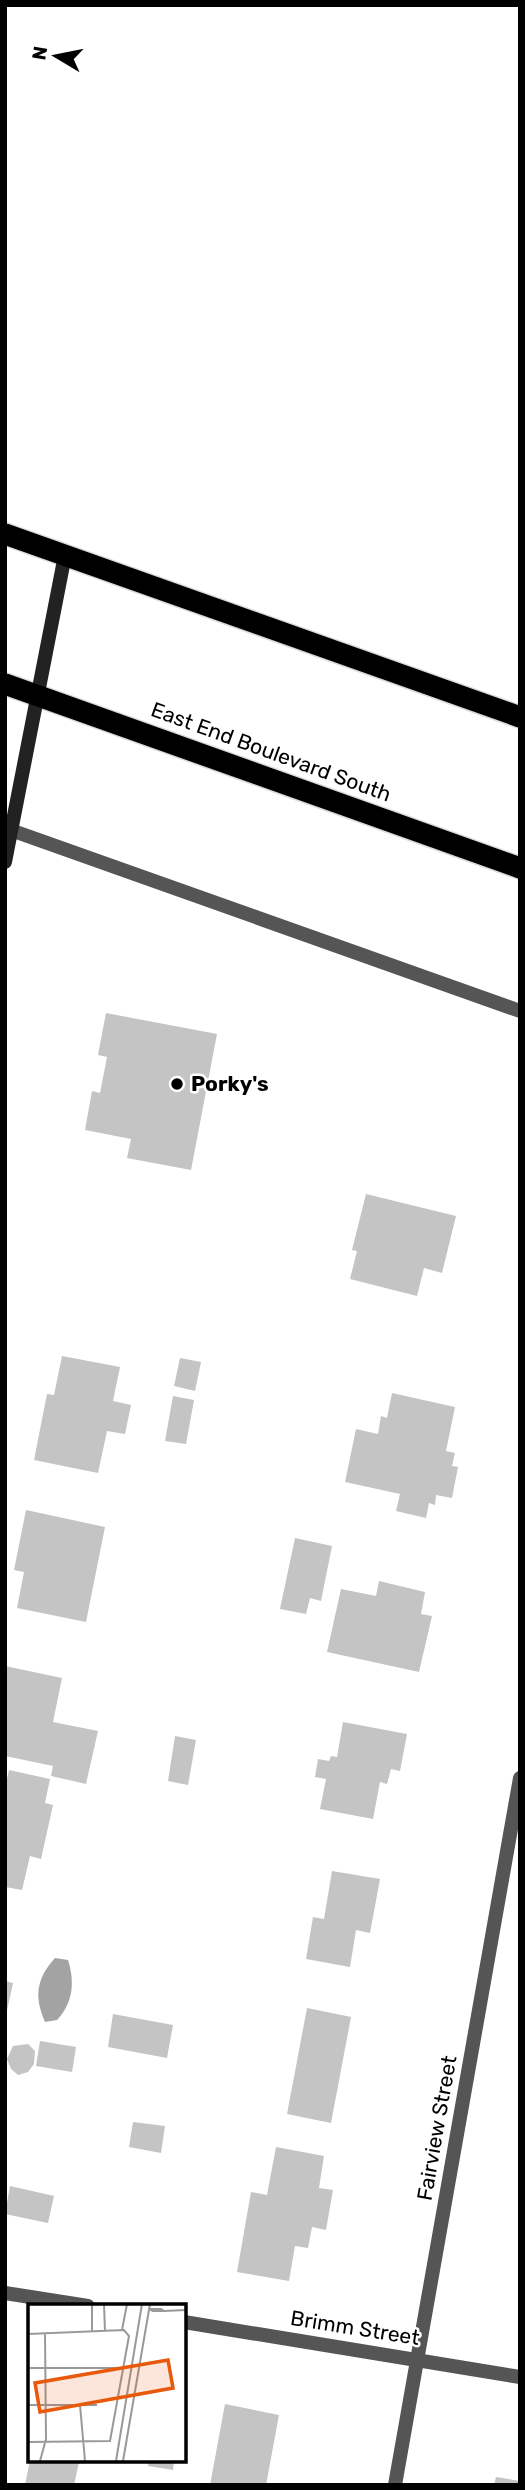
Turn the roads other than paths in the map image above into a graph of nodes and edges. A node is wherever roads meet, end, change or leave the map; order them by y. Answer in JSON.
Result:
{"nodes":[{"id":1,"x":5,"y":534,"type":"edge"},
{"id":2,"x":65,"y":555,"type":"junction"},
{"id":3,"x":5,"y":684,"type":"edge"},
{"id":4,"x":37,"y":695,"type":"junction"},
{"id":5,"x":520,"y":717,"type":"edge"},
{"id":6,"x":8,"y":829,"type":"edge"},
{"id":7,"x":5,"y":862,"type":"edge"},
{"id":8,"x":520,"y":867,"type":"edge"},
{"id":9,"x":520,"y":1011,"type":"edge"},
{"id":10,"x":520,"y":1778,"type":"edge"},
{"id":11,"x":5,"y":2293,"type":"edge"},
{"id":12,"x":75,"y":2304,"type":"edge"},
{"id":13,"x":186,"y":2322,"type":"edge"},
{"id":14,"x":418,"y":2359,"type":"junction"},
{"id":15,"x":520,"y":2377,"type":"edge"},
{"id":16,"x":395,"y":2485,"type":"edge"}],
"edges":[{"from":1,"to":2,"type":"highway"},
{"from":2,"to":4,"type":"street"},
{"from":2,"to":5,"type":"highway"},
{"from":3,"to":4,"type":"highway","name":"East End Boulevard South"},
{"from":4,"to":6,"type":"street"},
{"from":4,"to":8,"type":"highway","name":"East End Boulevard South"},
{"from":6,"to":7,"type":"street"},
{"from":6,"to":9,"type":"street"},
{"from":10,"to":14,"type":"street","name":"Fairview Street"},
{"from":11,"to":12,"type":"street"},
{"from":13,"to":14,"type":"street","name":"Brimm Street"},
{"from":14,"to":15,"type":"street","name":"Brimm Street"},
{"from":14,"to":16,"type":"street","name":"Fairview Street"}]}
